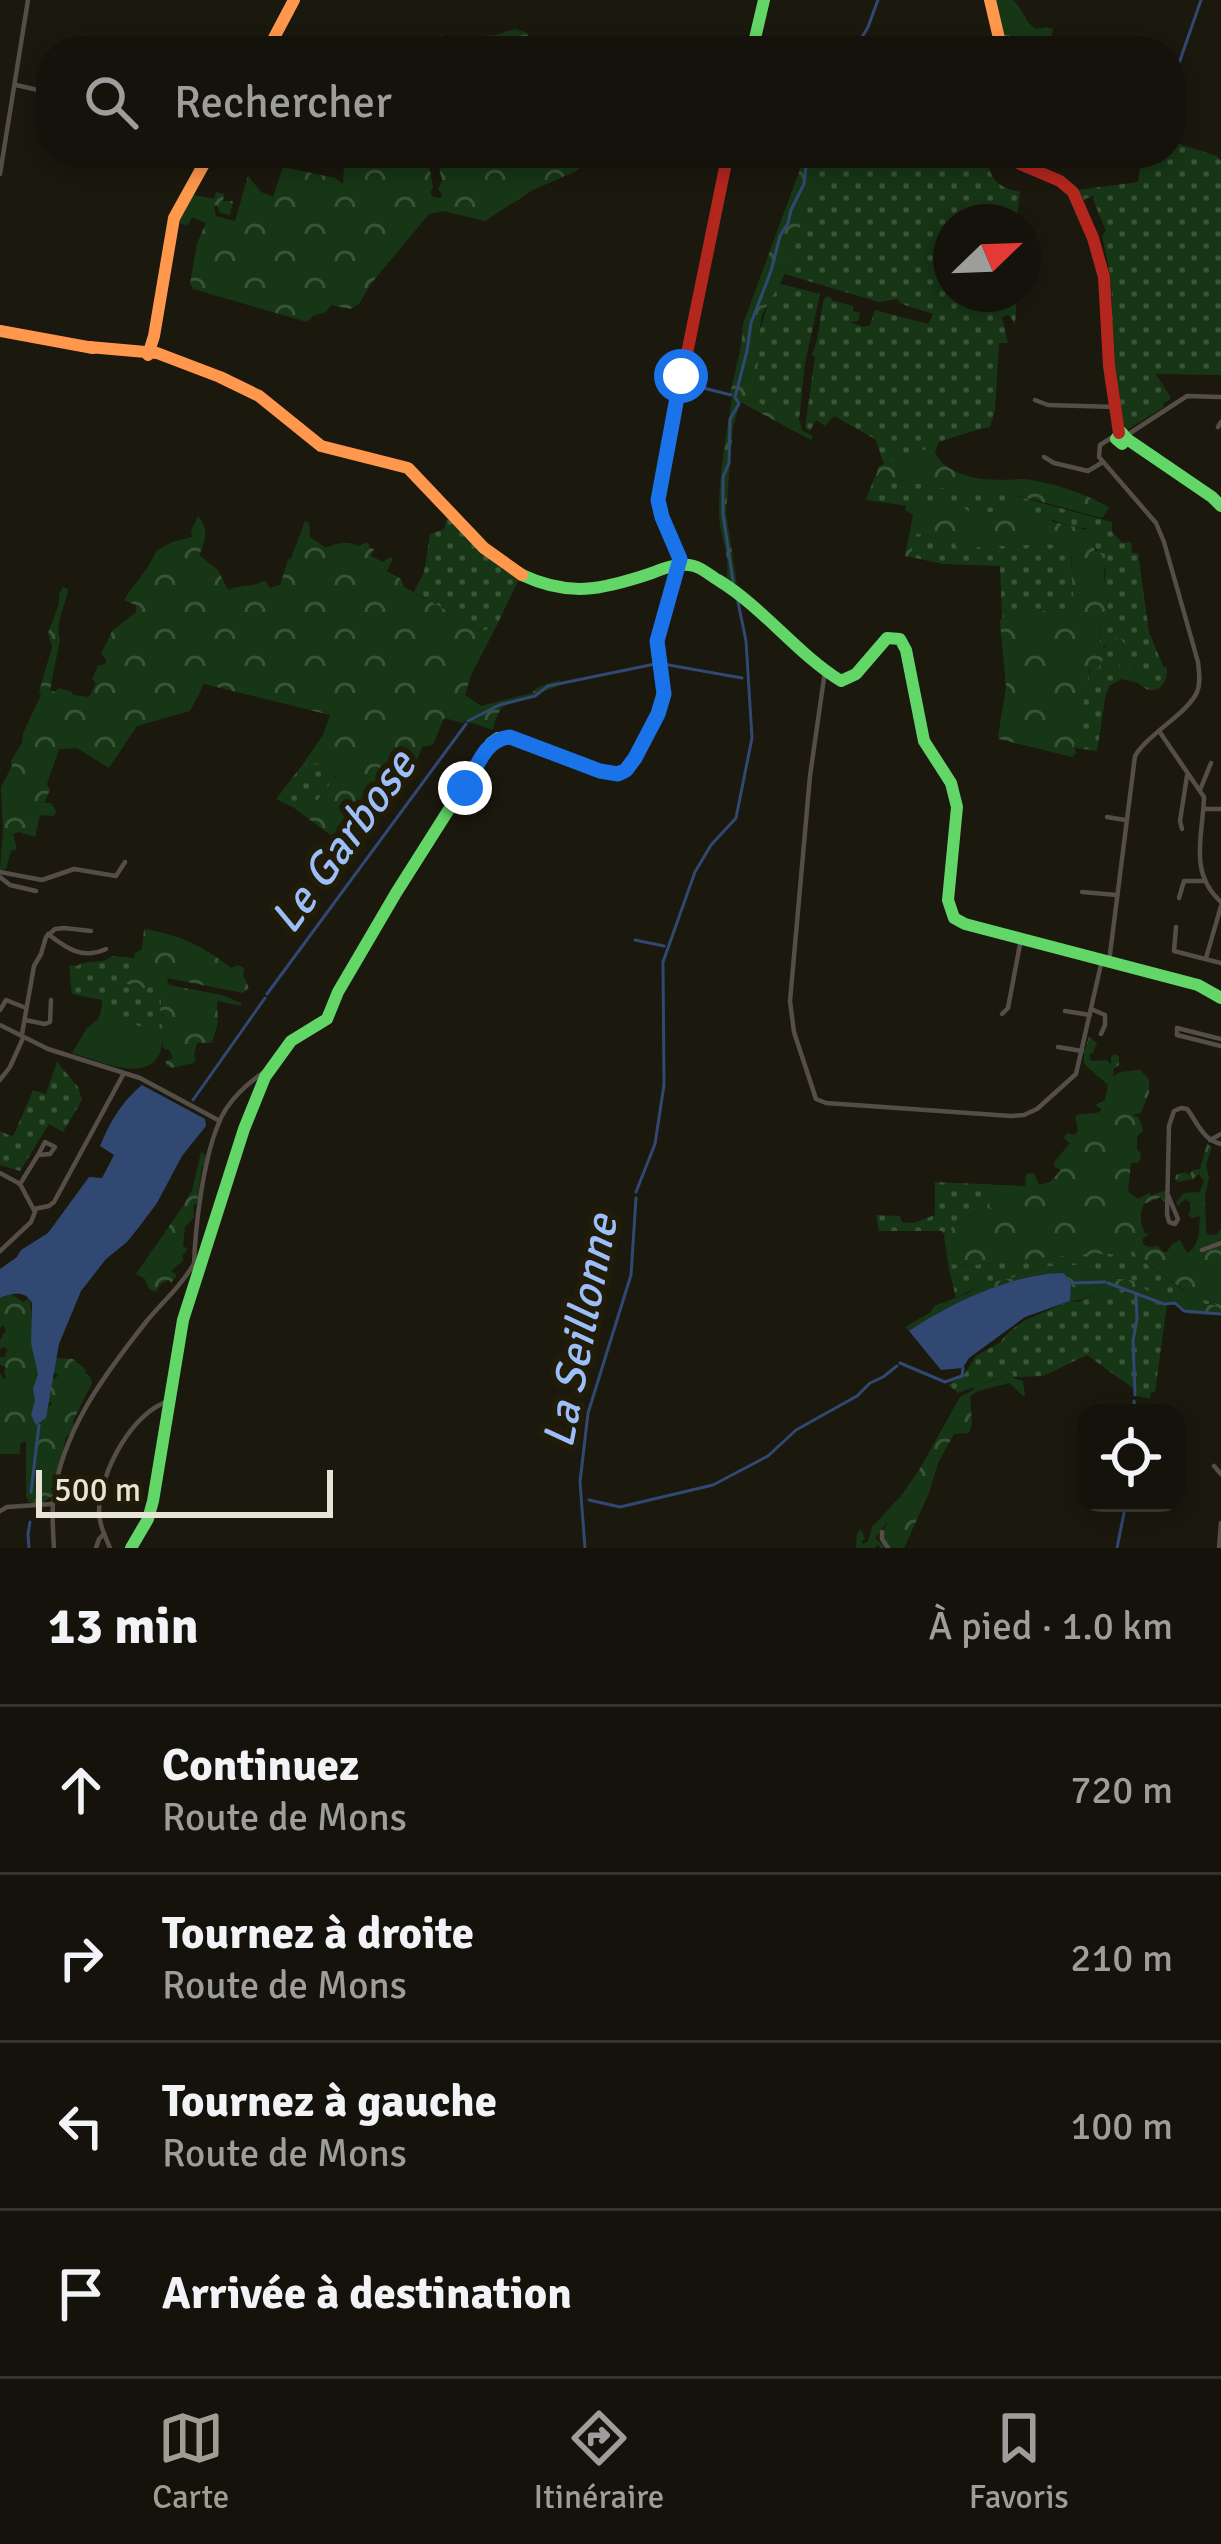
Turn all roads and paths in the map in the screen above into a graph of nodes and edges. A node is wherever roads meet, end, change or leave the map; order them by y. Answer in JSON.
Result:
{"nodes":[{"id":1,"x":28,"y":0,"type":"edge"},
{"id":2,"x":294,"y":0,"type":"edge"},
{"id":3,"x":764,"y":0,"type":"edge"},
{"id":4,"x":990,"y":0,"type":"edge"},
{"id":5,"x":275,"y":36,"type":"edge"},
{"id":6,"x":756,"y":36,"type":"edge"},
{"id":7,"x":998,"y":36,"type":"edge"},
{"id":8,"x":14,"y":85,"type":"junction"},
{"id":9,"x":36,"y":90,"type":"edge"},
{"id":10,"x":1,"y":163,"type":"edge"},
{"id":11,"x":201,"y":168,"type":"edge"},
{"id":12,"x":725,"y":168,"type":"edge"},
{"id":13,"x":1028,"y":168,"type":"edge"},
{"id":14,"x":0,"y":174,"type":"edge"},
{"id":15,"x":0,"y":331,"type":"edge"},
{"id":16,"x":152,"y":354,"type":"junction"},
{"id":17,"x":1221,"y":397,"type":"edge"},
{"id":18,"x":1035,"y":400,"type":"dead end"},
{"id":19,"x":1115,"y":407,"type":"junction"},
{"id":20,"x":1121,"y":439,"type":"junction"},
{"id":21,"x":1044,"y":457,"type":"dead end"},
{"id":22,"x":1103,"y":462,"type":"junction"},
{"id":23,"x":1221,"y":506,"type":"edge"},
{"id":24,"x":679,"y":564,"type":"junction"},
{"id":25,"x":825,"y":671,"type":"junction"},
{"id":26,"x":1159,"y":730,"type":"junction"},
{"id":27,"x":1211,"y":763,"type":"dead end"},
{"id":28,"x":1189,"y":774,"type":"junction"},
{"id":29,"x":1200,"y":790,"type":"junction"},
{"id":30,"x":1204,"y":809,"type":"junction"},
{"id":31,"x":1221,"y":809,"type":"edge"},
{"id":32,"x":1107,"y":817,"type":"dead end"},
{"id":33,"x":1126,"y":820,"type":"junction"},
{"id":34,"x":1182,"y":830,"type":"dead end"},
{"id":35,"x":125,"y":862,"type":"dead end"},
{"id":36,"x":0,"y":875,"type":"edge"},
{"id":37,"x":1203,"y":881,"type":"junction"},
{"id":38,"x":36,"y":891,"type":"dead end"},
{"id":39,"x":1082,"y":892,"type":"dead end"},
{"id":40,"x":1117,"y":895,"type":"junction"},
{"id":41,"x":1179,"y":898,"type":"dead end"},
{"id":42,"x":1221,"y":904,"type":"edge"},
{"id":43,"x":1177,"y":927,"type":"dead end"},
{"id":44,"x":91,"y":931,"type":"dead end"},
{"id":45,"x":48,"y":934,"type":"junction"},
{"id":46,"x":1022,"y":939,"type":"junction"},
{"id":47,"x":106,"y":949,"type":"dead end"},
{"id":48,"x":1206,"y":959,"type":"junction"},
{"id":49,"x":1105,"y":961,"type":"junction"},
{"id":50,"x":1221,"y":964,"type":"edge"},
{"id":51,"x":1221,"y":998,"type":"edge"},
{"id":52,"x":51,"y":1000,"type":"dead end"},
{"id":53,"x":8,"y":1002,"type":"dead end"},
{"id":54,"x":26,"y":1008,"type":"junction"},
{"id":55,"x":1065,"y":1011,"type":"dead end"},
{"id":56,"x":0,"y":1012,"type":"edge"},
{"id":57,"x":1090,"y":1012,"type":"junction"},
{"id":58,"x":1002,"y":1014,"type":"dead end"},
{"id":59,"x":26,"y":1020,"type":"junction"},
{"id":60,"x":0,"y":1025,"type":"edge"},
{"id":61,"x":1101,"y":1034,"type":"dead end"},
{"id":62,"x":22,"y":1037,"type":"junction"},
{"id":63,"x":1221,"y":1042,"type":"edge"},
{"id":64,"x":1058,"y":1047,"type":"dead end"},
{"id":65,"x":1082,"y":1052,"type":"junction"},
{"id":66,"x":124,"y":1072,"type":"junction"},
{"id":67,"x":1,"y":1077,"type":"edge"},
{"id":68,"x":261,"y":1079,"type":"junction"},
{"id":69,"x":216,"y":1119,"type":"junction"},
{"id":70,"x":1221,"y":1134,"type":"edge"},
{"id":71,"x":1210,"y":1140,"type":"junction"},
{"id":72,"x":1221,"y":1144,"type":"edge"},
{"id":73,"x":38,"y":1155,"type":"dead end"},
{"id":74,"x":0,"y":1173,"type":"edge"},
{"id":75,"x":20,"y":1184,"type":"junction"},
{"id":76,"x":1168,"y":1195,"type":"dead end"},
{"id":77,"x":34,"y":1209,"type":"junction"},
{"id":78,"x":1221,"y":1243,"type":"edge"},
{"id":79,"x":1202,"y":1250,"type":"dead end"},
{"id":80,"x":0,"y":1251,"type":"edge"},
{"id":81,"x":196,"y":1267,"type":"junction"},
{"id":82,"x":169,"y":1401,"type":"junction"},
{"id":83,"x":1214,"y":1466,"type":"dead end"},
{"id":84,"x":1221,"y":1474,"type":"edge"},
{"id":85,"x":53,"y":1504,"type":"junction"},
{"id":86,"x":0,"y":1511,"type":"edge"},
{"id":87,"x":1221,"y":1523,"type":"edge"},
{"id":88,"x":882,"y":1532,"type":"dead end"},
{"id":89,"x":104,"y":1534,"type":"junction"},
{"id":90,"x":54,"y":1548,"type":"edge"},
{"id":91,"x":96,"y":1548,"type":"edge"},
{"id":92,"x":110,"y":1548,"type":"edge"},
{"id":93,"x":131,"y":1548,"type":"edge"},
{"id":94,"x":889,"y":1548,"type":"edge"},
{"id":95,"x":1219,"y":1548,"type":"edge"}],
"edges":[{"from":1,"to":8,"type":"street"},
{"from":2,"to":5,"type":"street"},
{"from":3,"to":6,"type":"street"},
{"from":4,"to":7,"type":"street"},
{"from":8,"to":9,"type":"street"},
{"from":8,"to":10,"type":"street"},
{"from":10,"to":14,"type":"street"},
{"from":11,"to":16,"type":"street"},
{"from":12,"to":24,"type":"street"},
{"from":13,"to":19,"type":"street"},
{"from":15,"to":16,"type":"street"},
{"from":16,"to":24,"type":"street"},
{"from":17,"to":20,"type":"street"},
{"from":18,"to":19,"type":"street"},
{"from":19,"to":20,"type":"street"},
{"from":20,"to":22,"type":"street"},
{"from":20,"to":23,"type":"street"},
{"from":21,"to":22,"type":"street"},
{"from":22,"to":26,"type":"street"},
{"from":24,"to":25,"type":"street"},
{"from":24,"to":68,"type":"street"},
{"from":25,"to":46,"type":"street"},
{"from":25,"to":65,"type":"street"},
{"from":26,"to":28,"type":"street"},
{"from":26,"to":33,"type":"street"},
{"from":27,"to":29,"type":"street"},
{"from":28,"to":29,"type":"street"},
{"from":28,"to":34,"type":"street"},
{"from":29,"to":30,"type":"street"},
{"from":30,"to":31,"type":"street"},
{"from":30,"to":37,"type":"street"},
{"from":32,"to":33,"type":"street"},
{"from":33,"to":40,"type":"street"},
{"from":35,"to":36,"type":"street"},
{"from":36,"to":38,"type":"street"},
{"from":37,"to":41,"type":"street"},
{"from":37,"to":42,"type":"street"},
{"from":39,"to":40,"type":"street"},
{"from":40,"to":49,"type":"street"},
{"from":42,"to":48,"type":"street"},
{"from":43,"to":48,"type":"street"},
{"from":44,"to":45,"type":"street"},
{"from":45,"to":47,"type":"street"},
{"from":45,"to":54,"type":"street"},
{"from":46,"to":49,"type":"street"},
{"from":46,"to":58,"type":"street"},
{"from":48,"to":50,"type":"street"},
{"from":49,"to":51,"type":"street"},
{"from":49,"to":57,"type":"street"},
{"from":52,"to":59,"type":"street"},
{"from":53,"to":56,"type":"street"},
{"from":54,"to":56,"type":"street"},
{"from":54,"to":59,"type":"street"},
{"from":55,"to":57,"type":"street"},
{"from":57,"to":61,"type":"street"},
{"from":57,"to":65,"type":"street"},
{"from":59,"to":62,"type":"street"},
{"from":60,"to":62,"type":"street"},
{"from":62,"to":66,"type":"street"},
{"from":62,"to":67,"type":"street"},
{"from":63,"to":63,"type":"street"},
{"from":64,"to":65,"type":"street"},
{"from":66,"to":69,"type":"street"},
{"from":66,"to":77,"type":"street"},
{"from":68,"to":69,"type":"street"},
{"from":68,"to":81,"type":"street"},
{"from":69,"to":81,"type":"street"},
{"from":70,"to":71,"type":"street"},
{"from":71,"to":72,"type":"street"},
{"from":71,"to":76,"type":"street"},
{"from":73,"to":75,"type":"street"},
{"from":74,"to":75,"type":"street"},
{"from":75,"to":77,"type":"street"},
{"from":77,"to":80,"type":"street"},
{"from":78,"to":79,"type":"street"},
{"from":81,"to":82,"type":"street"},
{"from":81,"to":85,"type":"street"},
{"from":82,"to":89,"type":"street"},
{"from":82,"to":93,"type":"street"},
{"from":83,"to":84,"type":"street"},
{"from":85,"to":86,"type":"street"},
{"from":85,"to":90,"type":"street"},
{"from":87,"to":95,"type":"street"},
{"from":88,"to":94,"type":"street"},
{"from":89,"to":91,"type":"street"},
{"from":89,"to":92,"type":"street"}]}
